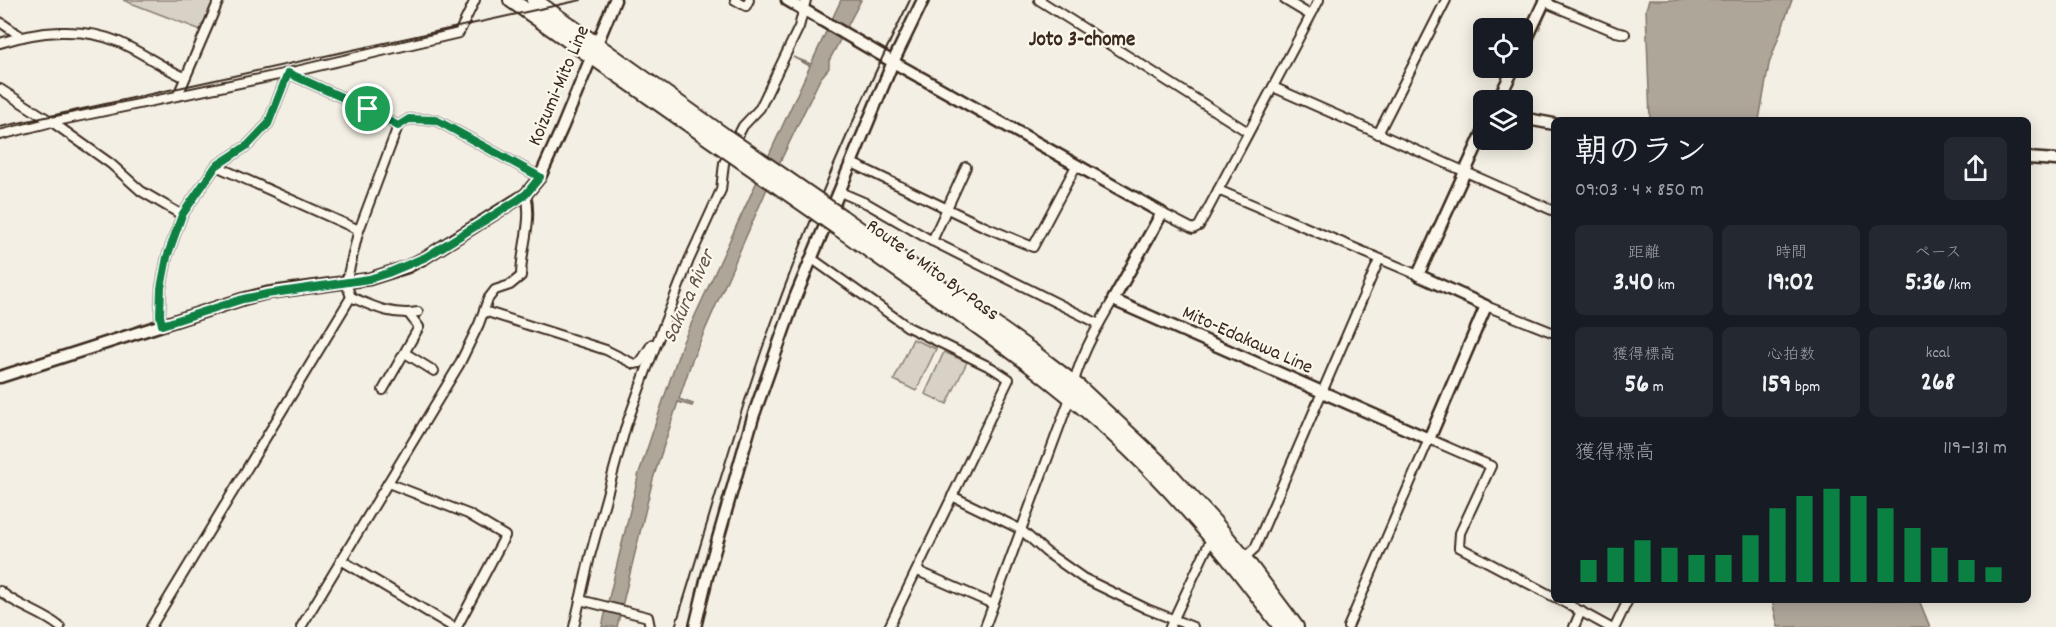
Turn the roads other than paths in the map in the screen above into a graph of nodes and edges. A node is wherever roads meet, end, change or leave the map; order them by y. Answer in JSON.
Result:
{"nodes":[{"id":1,"x":219,"y":0,"type":"edge"},
{"id":2,"x":476,"y":0,"type":"edge"},
{"id":3,"x":511,"y":0,"type":"edge"},
{"id":4,"x":534,"y":0,"type":"edge"},
{"id":5,"x":615,"y":0,"type":"edge"},
{"id":6,"x":735,"y":0,"type":"edge"},
{"id":7,"x":748,"y":0,"type":"edge"},
{"id":8,"x":787,"y":0,"type":"edge"},
{"id":9,"x":923,"y":0,"type":"edge"},
{"id":10,"x":1039,"y":0,"type":"edge"},
{"id":11,"x":1286,"y":0,"type":"edge"},
{"id":12,"x":1319,"y":0,"type":"edge"},
{"id":13,"x":1446,"y":0,"type":"edge"},
{"id":14,"x":1546,"y":0,"type":"edge"},
{"id":15,"x":807,"y":8,"type":"edge"},
{"id":16,"x":1310,"y":15,"type":"junction"},
{"id":17,"x":0,"y":22,"type":"edge"},
{"id":18,"x":1533,"y":27,"type":"edge"},
{"id":19,"x":1625,"y":34,"type":"dead end"},
{"id":20,"x":22,"y":37,"type":"junction"},
{"id":21,"x":0,"y":43,"type":"edge"},
{"id":22,"x":595,"y":50,"type":"junction"},
{"id":23,"x":893,"y":63,"type":"junction"},
{"id":24,"x":288,"y":73,"type":"junction"},
{"id":25,"x":184,"y":77,"type":"junction"},
{"id":26,"x":1273,"y":87,"type":"junction"},
{"id":27,"x":0,"y":89,"type":"edge"},
{"id":28,"x":178,"y":95,"type":"junction"},
{"id":29,"x":1533,"y":120,"type":"edge"},
{"id":30,"x":52,"y":122,"type":"junction"},
{"id":31,"x":1551,"y":123,"type":"edge"},
{"id":32,"x":398,"y":126,"type":"junction"},
{"id":33,"x":1248,"y":132,"type":"junction"},
{"id":34,"x":1378,"y":134,"type":"junction"},
{"id":35,"x":0,"y":135,"type":"edge"},
{"id":36,"x":1474,"y":150,"type":"edge"},
{"id":37,"x":2031,"y":158,"type":"edge"},
{"id":38,"x":2056,"y":160,"type":"edge"},
{"id":39,"x":852,"y":163,"type":"junction"},
{"id":40,"x":216,"y":166,"type":"junction"},
{"id":41,"x":1076,"y":166,"type":"junction"},
{"id":42,"x":966,"y":168,"type":"dead end"},
{"id":43,"x":1464,"y":172,"type":"junction"},
{"id":44,"x":540,"y":177,"type":"junction"},
{"id":45,"x":1218,"y":190,"type":"junction"},
{"id":46,"x":840,"y":192,"type":"junction"},
{"id":47,"x":526,"y":194,"type":"junction"},
{"id":48,"x":947,"y":209,"type":"junction"},
{"id":49,"x":1551,"y":210,"type":"edge"},
{"id":50,"x":1162,"y":213,"type":"junction"},
{"id":51,"x":182,"y":215,"type":"junction"},
{"id":52,"x":840,"y":223,"type":"junction"},
{"id":53,"x":359,"y":230,"type":"junction"},
{"id":54,"x":932,"y":240,"type":"junction"},
{"id":55,"x":811,"y":258,"type":"junction"},
{"id":56,"x":1379,"y":260,"type":"junction"},
{"id":57,"x":1418,"y":275,"type":"junction"},
{"id":58,"x":346,"y":283,"type":"junction"},
{"id":59,"x":351,"y":297,"type":"junction"},
{"id":60,"x":1113,"y":300,"type":"junction"},
{"id":61,"x":1486,"y":306,"type":"junction"},
{"id":62,"x":484,"y":311,"type":"junction"},
{"id":63,"x":418,"y":312,"type":"dead end"},
{"id":64,"x":408,"y":314,"type":"junction"},
{"id":65,"x":1099,"y":324,"type":"junction"},
{"id":66,"x":162,"y":325,"type":"junction"},
{"id":67,"x":1551,"y":332,"type":"edge"},
{"id":68,"x":659,"y":337,"type":"junction"},
{"id":69,"x":405,"y":353,"type":"junction"},
{"id":70,"x":434,"y":371,"type":"dead end"},
{"id":71,"x":0,"y":377,"type":"edge"},
{"id":72,"x":1073,"y":381,"type":"junction"},
{"id":73,"x":382,"y":390,"type":"dead end"},
{"id":74,"x":1321,"y":393,"type":"junction"},
{"id":75,"x":1070,"y":398,"type":"junction"},
{"id":76,"x":1429,"y":439,"type":"junction"},
{"id":77,"x":388,"y":483,"type":"junction"},
{"id":78,"x":952,"y":496,"type":"junction"},
{"id":79,"x":1020,"y":529,"type":"junction"},
{"id":80,"x":1212,"y":537,"type":"junction"},
{"id":81,"x":1244,"y":558,"type":"junction"},
{"id":82,"x":341,"y":560,"type":"junction"},
{"id":83,"x":920,"y":572,"type":"dead end"},
{"id":84,"x":0,"y":591,"type":"edge"},
{"id":85,"x":1551,"y":595,"type":"edge"},
{"id":86,"x":581,"y":603,"type":"junction"},
{"id":87,"x":1566,"y":603,"type":"edge"},
{"id":88,"x":1626,"y":603,"type":"edge"},
{"id":89,"x":993,"y":604,"type":"junction"},
{"id":90,"x":1581,"y":611,"type":"junction"},
{"id":91,"x":1172,"y":623,"type":"edge"},
{"id":92,"x":60,"y":627,"type":"edge"},
{"id":93,"x":151,"y":627,"type":"edge"},
{"id":94,"x":301,"y":627,"type":"edge"},
{"id":95,"x":455,"y":627,"type":"edge"},
{"id":96,"x":569,"y":627,"type":"edge"},
{"id":97,"x":574,"y":627,"type":"edge"},
{"id":98,"x":650,"y":627,"type":"edge"},
{"id":99,"x":695,"y":627,"type":"edge"},
{"id":100,"x":889,"y":627,"type":"edge"},
{"id":101,"x":985,"y":627,"type":"edge"},
{"id":102,"x":1193,"y":627,"type":"edge"},
{"id":103,"x":1281,"y":627,"type":"edge"},
{"id":104,"x":1296,"y":627,"type":"edge"},
{"id":105,"x":1348,"y":627,"type":"edge"},
{"id":106,"x":1574,"y":627,"type":"edge"},
{"id":107,"x":1609,"y":627,"type":"edge"},
{"id":108,"x":1614,"y":627,"type":"edge"}],
"edges":[{"from":1,"to":25,"type":"street"},
{"from":2,"to":24,"type":"street"},
{"from":3,"to":22,"type":"highway","name":"Route 6 Mito By-Pass"},
{"from":4,"to":22,"type":"highway","name":"Route 6 Mito By-Pass"},
{"from":5,"to":22,"type":"main road","name":"Koizumi-Mito Line"},
{"from":6,"to":7,"type":"street"},
{"from":8,"to":15,"type":"main road"},
{"from":9,"to":23,"type":"main road"},
{"from":10,"to":33,"type":"street"},
{"from":11,"to":16,"type":"street"},
{"from":12,"to":16,"type":"street"},
{"from":13,"to":34,"type":"street"},
{"from":14,"to":18,"type":"main road"},
{"from":14,"to":19,"type":"street"},
{"from":15,"to":23,"type":"main road"},
{"from":15,"to":68,"type":"street"},
{"from":16,"to":26,"type":"street"},
{"from":17,"to":20,"type":"street"},
{"from":20,"to":21,"type":"street"},
{"from":20,"to":25,"type":"street"},
{"from":22,"to":44,"type":"main road","name":"Koizumi-Mito Line"},
{"from":22,"to":52,"type":"highway","name":"Route 6 Mito By-Pass","bridge":true},
{"from":23,"to":39,"type":"main road"},
{"from":23,"to":41,"type":"main road"},
{"from":24,"to":28,"type":"street"},
{"from":24,"to":32,"type":"street"},
{"from":24,"to":40,"type":"street"},
{"from":25,"to":28,"type":"street"},
{"from":26,"to":33,"type":"street"},
{"from":26,"to":34,"type":"street"},
{"from":27,"to":30,"type":"street"},
{"from":28,"to":30,"type":"street"},
{"from":29,"to":31,"type":"main road"},
{"from":30,"to":35,"type":"street"},
{"from":30,"to":51,"type":"street"},
{"from":32,"to":44,"type":"street"},
{"from":32,"to":53,"type":"street"},
{"from":33,"to":45,"type":"street"},
{"from":34,"to":43,"type":"street"},
{"from":36,"to":43,"type":"main road"},
{"from":37,"to":38,"type":"main road"},
{"from":39,"to":46,"type":"main road"},
{"from":39,"to":48,"type":"street"},
{"from":40,"to":51,"type":"street"},
{"from":40,"to":53,"type":"street"},
{"from":41,"to":48,"type":"street"},
{"from":41,"to":50,"type":"main road"},
{"from":42,"to":48,"type":"street"},
{"from":43,"to":49,"type":"street"},
{"from":43,"to":57,"type":"main road"},
{"from":44,"to":47,"type":"main road","name":"Koizumi-Mito Line"},
{"from":45,"to":50,"type":"street"},
{"from":45,"to":56,"type":"street"},
{"from":46,"to":54,"type":"street"},
{"from":46,"to":55,"type":"main road"},
{"from":47,"to":58,"type":"main road","name":"Koizumi-Mito Line"},
{"from":47,"to":62,"type":"street"},
{"from":48,"to":54,"type":"street"},
{"from":50,"to":60,"type":"main road"},
{"from":51,"to":66,"type":"street"},
{"from":52,"to":72,"type":"highway","name":"Route 6 Mito By-Pass"},
{"from":52,"to":75,"type":"highway","name":"Route 6 Mito By-Pass"},
{"from":53,"to":58,"type":"street"},
{"from":54,"to":65,"type":"street"},
{"from":55,"to":78,"type":"street"},
{"from":55,"to":99,"type":"main road"},
{"from":56,"to":57,"type":"street"},
{"from":56,"to":74,"type":"street"},
{"from":57,"to":61,"type":"main road"},
{"from":58,"to":59,"type":"street"},
{"from":58,"to":66,"type":"main road","name":"Koizumi-Mito Line"},
{"from":59,"to":64,"type":"street"},
{"from":59,"to":93,"type":"street"},
{"from":60,"to":65,"type":"street"},
{"from":60,"to":74,"type":"main road","name":"Mito-Edakawa Line"},
{"from":61,"to":67,"type":"street"},
{"from":61,"to":76,"type":"main road"},
{"from":62,"to":68,"type":"street"},
{"from":62,"to":77,"type":"street"},
{"from":63,"to":64,"type":"street"},
{"from":64,"to":69,"type":"street"},
{"from":65,"to":72,"type":"street"},
{"from":66,"to":71,"type":"main road","name":"Koizumi-Mito Line"},
{"from":68,"to":86,"type":"street"},
{"from":69,"to":70,"type":"street"},
{"from":69,"to":73,"type":"street"},
{"from":72,"to":75,"type":"street"},
{"from":72,"to":81,"type":"highway","name":"Route 6 Mito By-Pass"},
{"from":74,"to":76,"type":"main road","name":"Mito-Edakawa Line"},
{"from":74,"to":81,"type":"street"},
{"from":75,"to":79,"type":"street"},
{"from":75,"to":80,"type":"highway","name":"Route 6 Mito By-Pass"},
{"from":76,"to":85,"type":"street"},
{"from":76,"to":105,"type":"street"},
{"from":77,"to":82,"type":"street"},
{"from":77,"to":95,"type":"street"},
{"from":78,"to":79,"type":"street"},
{"from":78,"to":100,"type":"street"},
{"from":79,"to":89,"type":"street"},
{"from":79,"to":91,"type":"street"},
{"from":80,"to":91,"type":"street"},
{"from":80,"to":103,"type":"highway","name":"Route 6 Mito By-Pass"},
{"from":81,"to":104,"type":"highway","name":"Route 6 Mito By-Pass"},
{"from":82,"to":94,"type":"street"},
{"from":82,"to":95,"type":"street"},
{"from":83,"to":89,"type":"street"},
{"from":84,"to":92,"type":"street"},
{"from":86,"to":96,"type":"street"},
{"from":86,"to":97,"type":"street"},
{"from":86,"to":98,"type":"street"},
{"from":87,"to":90,"type":"street"},
{"from":88,"to":108,"type":"street"},
{"from":89,"to":101,"type":"street"},
{"from":90,"to":106,"type":"street"},
{"from":90,"to":107,"type":"street"},
{"from":91,"to":102,"type":"street"}]}
